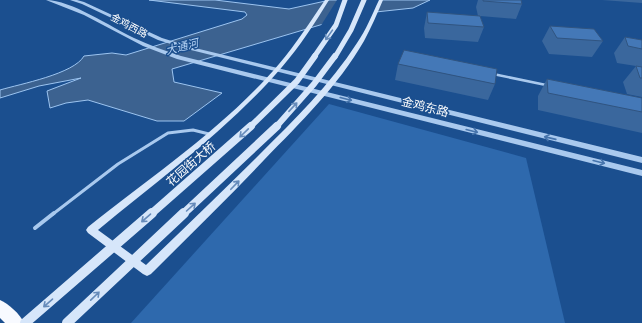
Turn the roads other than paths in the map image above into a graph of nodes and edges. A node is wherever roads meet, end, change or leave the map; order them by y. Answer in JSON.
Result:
{"nodes":[{"id":1,"x":48,"y":0,"type":"edge"},
{"id":2,"x":72,"y":0,"type":"edge"},
{"id":3,"x":328,"y":0,"type":"edge"},
{"id":4,"x":345,"y":0,"type":"edge"},
{"id":5,"x":364,"y":0,"type":"edge"},
{"id":6,"x":381,"y":0,"type":"edge"},
{"id":7,"x":220,"y":57,"type":"joint"},
{"id":8,"x":203,"y":63,"type":"joint"},
{"id":9,"x":276,"y":71,"type":"junction"},
{"id":10,"x":486,"y":72,"type":"edge"},
{"id":11,"x":268,"y":80,"type":"junction"},
{"id":12,"x":331,"y":84,"type":"junction"},
{"id":13,"x":548,"y":85,"type":"edge"},
{"id":14,"x":323,"y":93,"type":"junction"},
{"id":15,"x":209,"y":134,"type":"junction"},
{"id":16,"x":642,"y":160,"type":"edge"},
{"id":17,"x":642,"y":173,"type":"edge"},
{"id":18,"x":35,"y":228,"type":"dead end"},
{"id":19,"x":0,"y":308,"type":"edge"},
{"id":20,"x":16,"y":323,"type":"edge"},
{"id":21,"x":25,"y":323,"type":"edge"},
{"id":22,"x":67,"y":323,"type":"edge"}],
"edges":[{"from":1,"to":8,"type":"street","name":"金鸡西路"},
{"from":2,"to":7,"type":"street","name":"金鸡西路"},
{"from":3,"to":9,"type":"main road"},
{"from":4,"to":21,"type":"main road","name":"花园街大桥","one_way":true,"bridge":true},
{"from":22,"to":5,"type":"main road","one_way":true,"bridge":true},
{"from":6,"to":12,"type":"main road"},
{"from":7,"to":9,"type":"street","name":"金鸡东路"},
{"from":8,"to":11,"type":"street","name":"金鸡东路"},
{"from":9,"to":11,"type":"main road"},
{"from":9,"to":12,"type":"street","name":"金鸡东路"},
{"from":10,"to":13,"type":"lane"},
{"from":11,"to":14,"type":"street","name":"金鸡东路"},
{"from":11,"to":15,"type":"main road"},
{"from":12,"to":14,"type":"main road"},
{"from":16,"to":12,"type":"street","name":"金鸡东路","one_way":true},
{"from":15,"to":14,"type":"main road","one_way":true},
{"from":14,"to":17,"type":"street","name":"金鸡东路","one_way":true},
{"from":15,"to":18,"type":"lane"},
{"from":19,"to":20,"type":"highway"}]}
